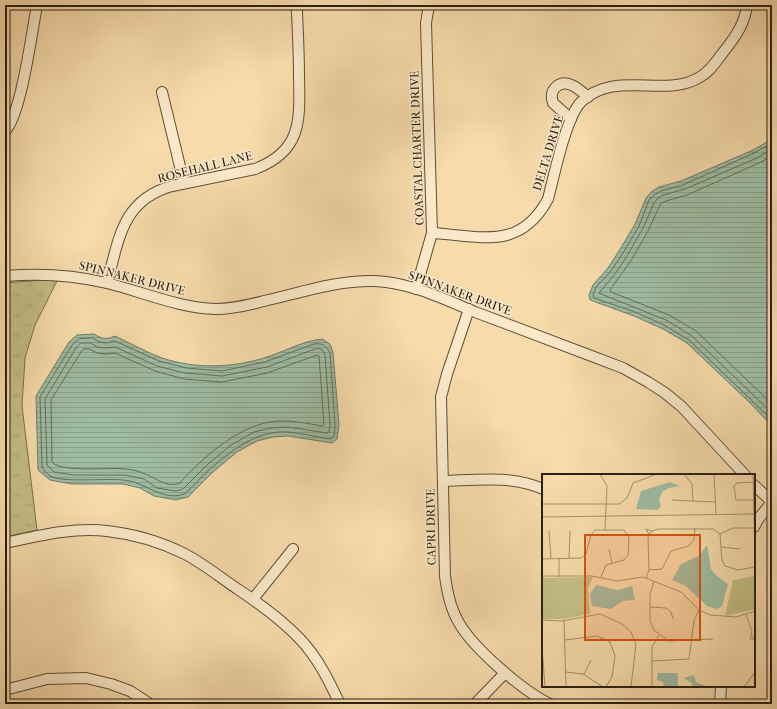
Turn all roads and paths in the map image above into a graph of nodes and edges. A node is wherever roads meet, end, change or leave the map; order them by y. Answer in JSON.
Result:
{"nodes":[{"id":1,"x":37,"y":5,"type":"edge"},
{"id":2,"x":296,"y":5,"type":"edge"},
{"id":3,"x":429,"y":5,"type":"edge"},
{"id":4,"x":747,"y":5,"type":"edge"},
{"id":5,"x":162,"y":92,"type":"dead end"},
{"id":6,"x":588,"y":97,"type":"junction"},
{"id":7,"x":571,"y":119,"type":"junction"},
{"id":8,"x":5,"y":131,"type":"edge"},
{"id":9,"x":184,"y":184,"type":"junction"},
{"id":10,"x":432,"y":233,"type":"junction"},
{"id":11,"x":5,"y":276,"type":"edge"},
{"id":12,"x":107,"y":283,"type":"junction"},
{"id":13,"x":416,"y":289,"type":"junction"},
{"id":14,"x":469,"y":309,"type":"junction"},
{"id":15,"x":744,"y":474,"type":"edge"},
{"id":16,"x":443,"y":481,"type":"junction"},
{"id":17,"x":755,"y":486,"type":"edge"},
{"id":18,"x":542,"y":488,"type":"edge"},
{"id":19,"x":772,"y":502,"type":"edge"},
{"id":20,"x":755,"y":525,"type":"edge"},
{"id":21,"x":5,"y":543,"type":"edge"},
{"id":22,"x":293,"y":549,"type":"dead end"},
{"id":23,"x":252,"y":599,"type":"junction"},
{"id":24,"x":505,"y":673,"type":"junction"},
{"id":25,"x":721,"y":687,"type":"edge"},
{"id":26,"x":5,"y":690,"type":"edge"},
{"id":27,"x":150,"y":704,"type":"edge"},
{"id":28,"x":340,"y":704,"type":"edge"},
{"id":29,"x":475,"y":704,"type":"edge"},
{"id":30,"x":550,"y":704,"type":"edge"},
{"id":31,"x":720,"y":704,"type":"edge"}],
"edges":[{"from":1,"to":8,"type":"street"},
{"from":2,"to":9,"type":"street","name":"ROSEHALL LANE"},
{"from":3,"to":10,"type":"street","name":"COASTAL CHARTER DRIVE"},
{"from":4,"to":6,"type":"street","name":"DELTA DRIVE"},
{"from":5,"to":9,"type":"street"},
{"from":6,"to":7,"type":"street","name":"DELTA DRIVE"},
{"from":6,"to":7,"type":"street"},
{"from":7,"to":10,"type":"street","name":"DELTA DRIVE"},
{"from":9,"to":12,"type":"street","name":"ROSEHALL LANE"},
{"from":10,"to":13,"type":"street","name":"COASTAL CHARTER DRIVE"},
{"from":11,"to":12,"type":"street","name":"SPINNAKER DRIVE"},
{"from":12,"to":13,"type":"street","name":"SPINNAKER DRIVE"},
{"from":13,"to":14,"type":"street","name":"SPINNAKER DRIVE"},
{"from":14,"to":15,"type":"street","name":"SPINNAKER DRIVE"},
{"from":14,"to":16,"type":"street","name":"CAPRI DRIVE"},
{"from":16,"to":18,"type":"street"},
{"from":16,"to":24,"type":"street","name":"CAPRI DRIVE"},
{"from":17,"to":19,"type":"street"},
{"from":19,"to":20,"type":"street"},
{"from":21,"to":23,"type":"street"},
{"from":22,"to":23,"type":"street"},
{"from":23,"to":28,"type":"street"},
{"from":24,"to":29,"type":"street"},
{"from":24,"to":30,"type":"street","name":"CAPRI DRIVE"},
{"from":25,"to":31,"type":"street"},
{"from":26,"to":27,"type":"street"}]}
